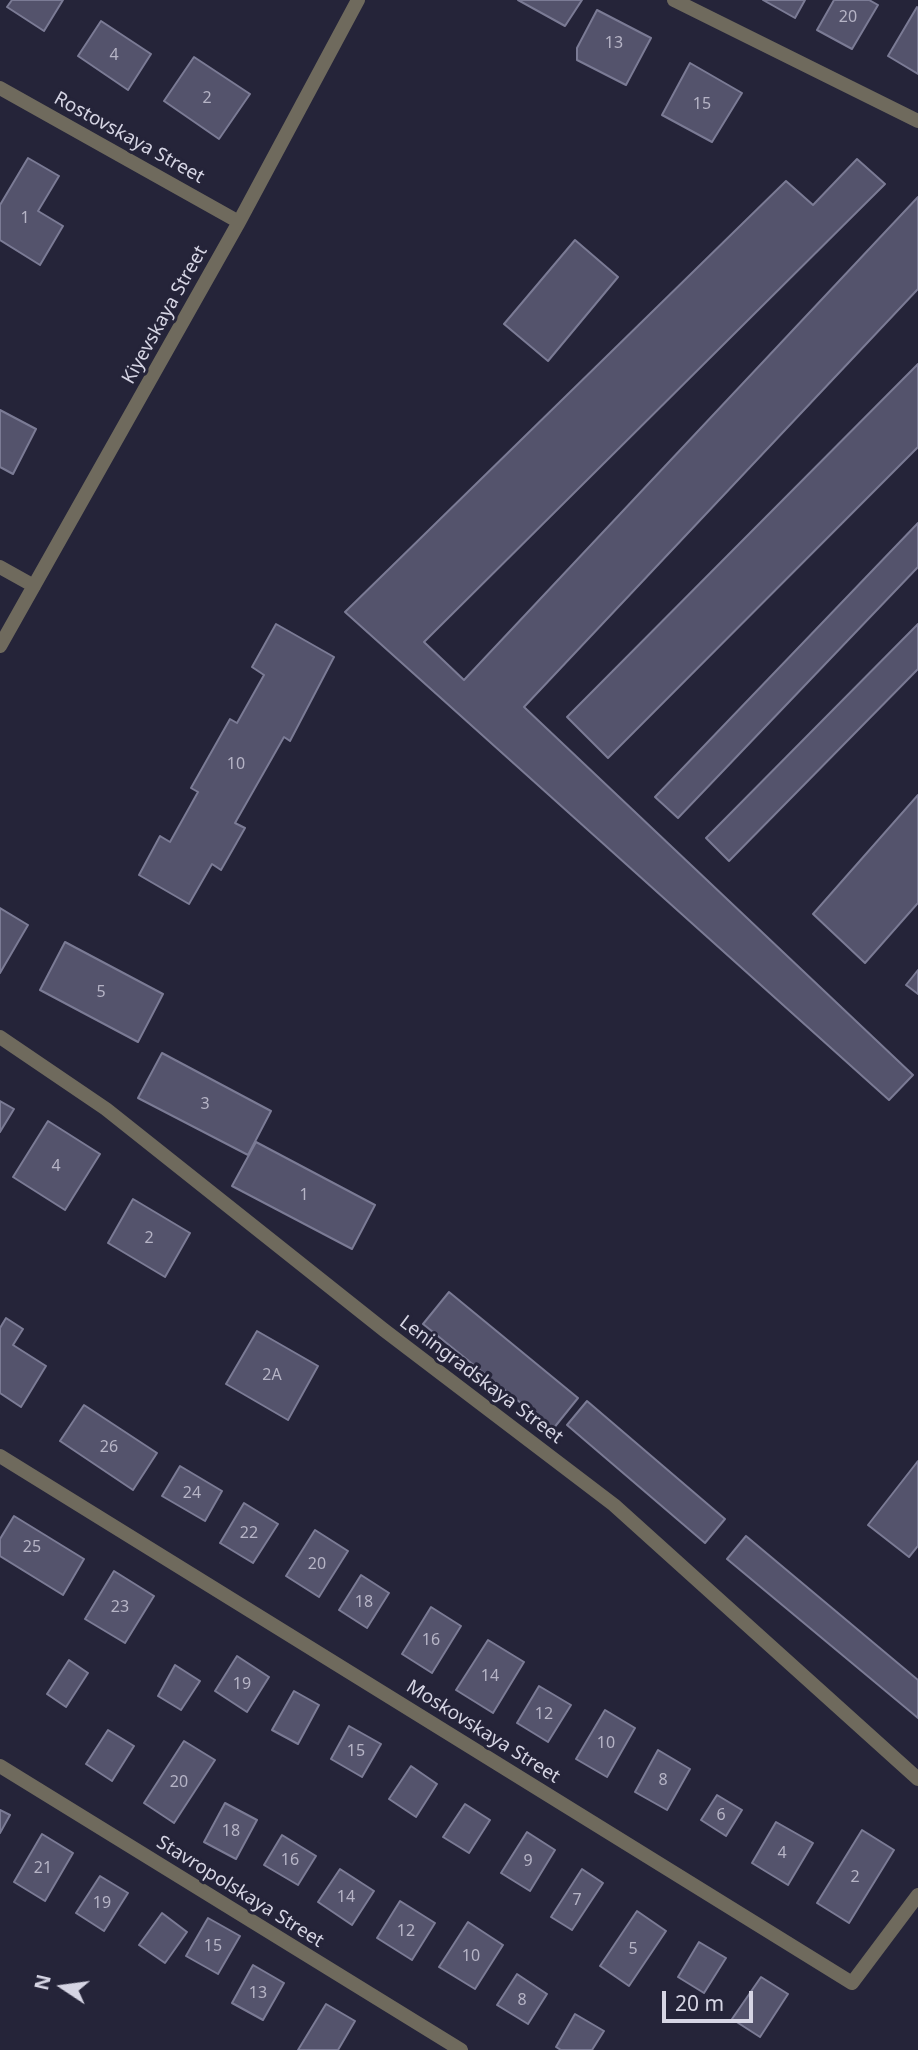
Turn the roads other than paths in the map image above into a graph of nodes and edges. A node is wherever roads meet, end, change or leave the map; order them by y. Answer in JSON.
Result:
{"nodes":[{"id":1,"x":358,"y":0,"type":"edge"},
{"id":2,"x":674,"y":0,"type":"edge"},
{"id":3,"x":0,"y":88,"type":"edge"},
{"id":4,"x":918,"y":121,"type":"edge"},
{"id":5,"x":239,"y":222,"type":"junction"},
{"id":6,"x":0,"y":567,"type":"edge"},
{"id":7,"x":34,"y":586,"type":"junction"},
{"id":8,"x":0,"y":646,"type":"edge"},
{"id":9,"x":0,"y":1037,"type":"edge"},
{"id":10,"x":0,"y":1456,"type":"edge"},
{"id":11,"x":0,"y":1766,"type":"edge"},
{"id":12,"x":918,"y":1779,"type":"edge"},
{"id":13,"x":918,"y":1895,"type":"edge"},
{"id":14,"x":461,"y":2050,"type":"edge"}],
"edges":[{"from":1,"to":5,"type":"street","name":"Kiyevskaya Street"},
{"from":2,"to":4,"type":"street"},
{"from":3,"to":5,"type":"street","name":"Rostovskaya Street"},
{"from":5,"to":7,"type":"street","name":"Kiyevskaya Street"},
{"from":6,"to":7,"type":"street"},
{"from":7,"to":8,"type":"street","name":"Kiyevskaya Street"},
{"from":9,"to":12,"type":"street","name":"Leningradskaya Street"},
{"from":10,"to":13,"type":"street","name":"Moskovskaya Street"},
{"from":11,"to":14,"type":"street","name":"Stavropolskaya Street"}]}
